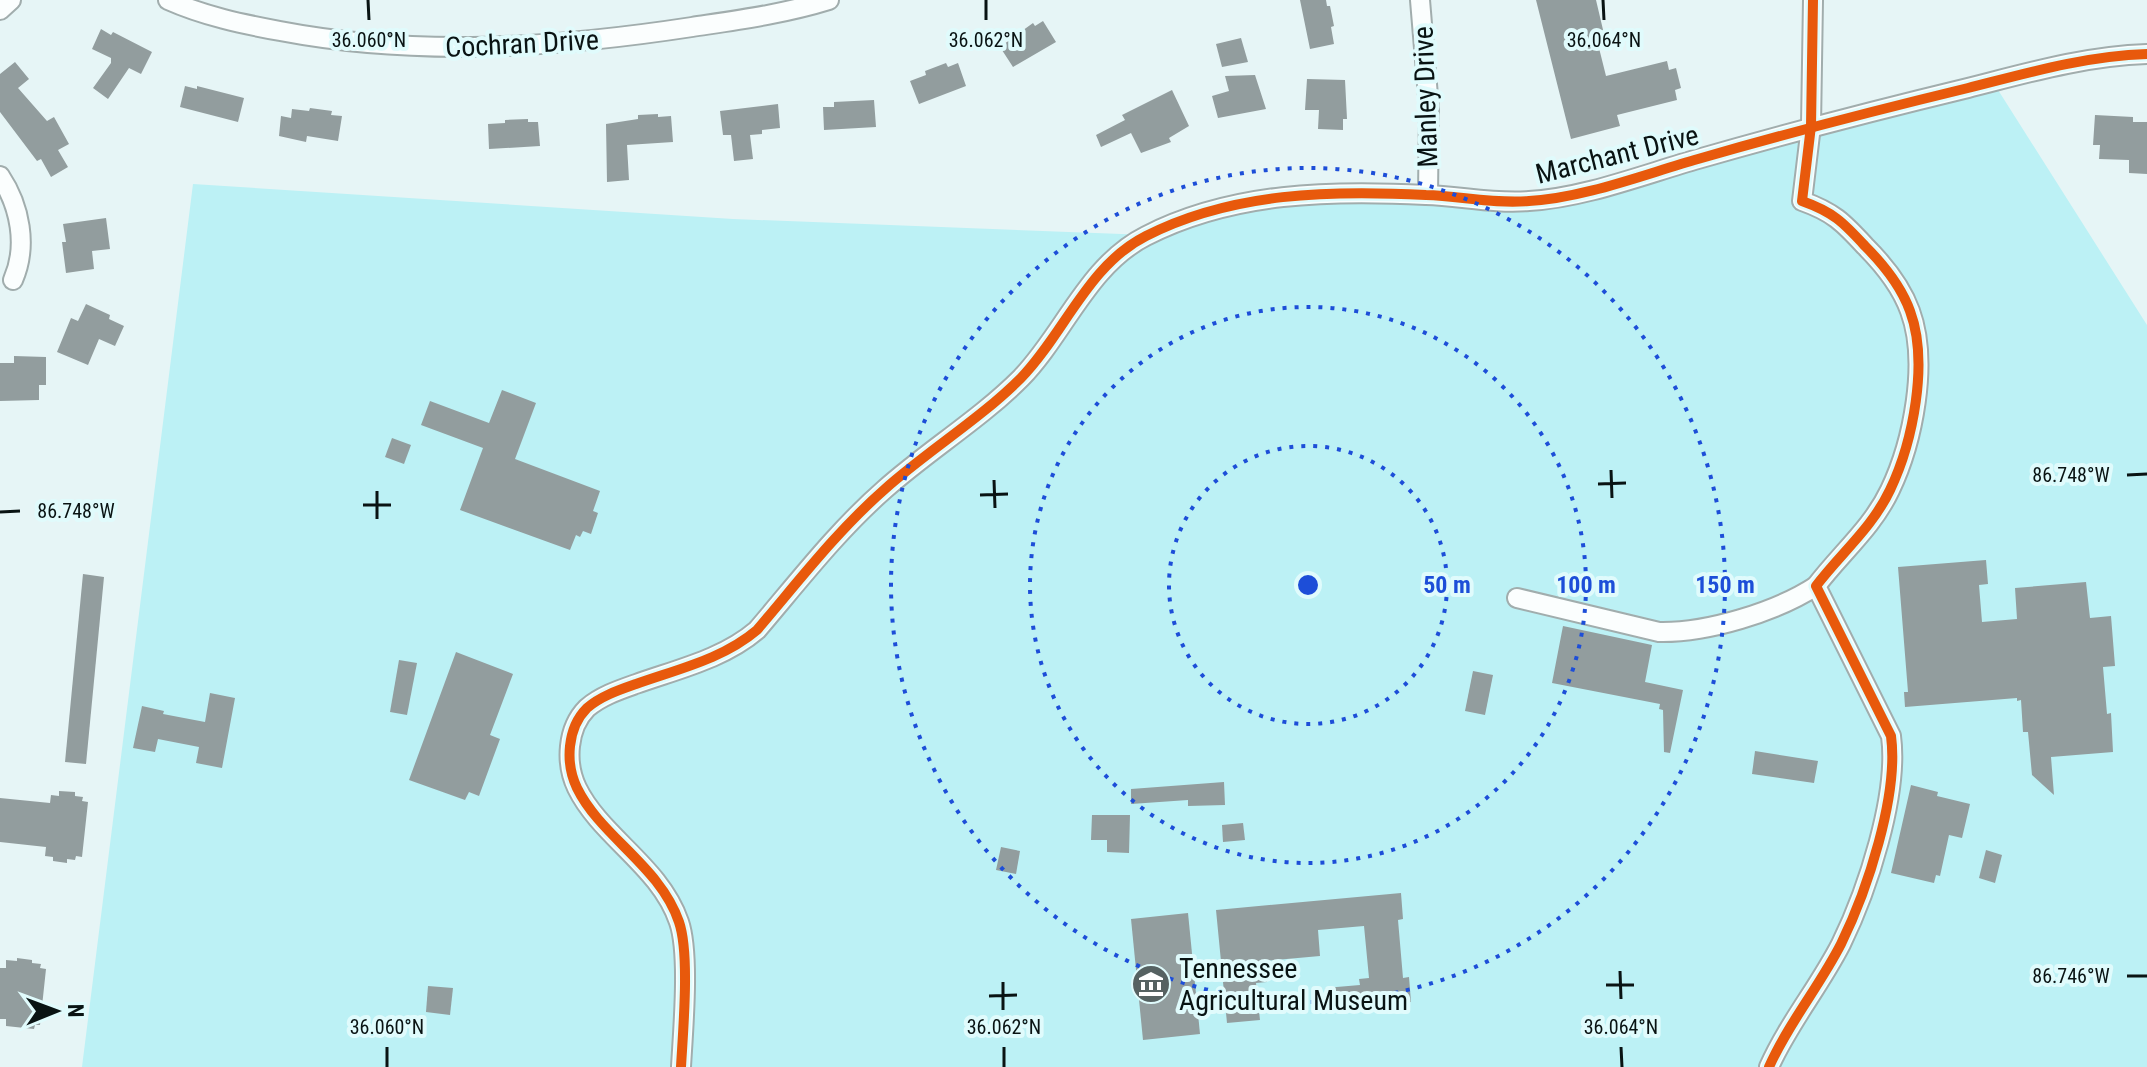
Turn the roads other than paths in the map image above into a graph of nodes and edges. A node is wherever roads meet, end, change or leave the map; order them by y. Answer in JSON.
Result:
{"nodes":[{"id":1,"x":11,"y":0,"type":"edge"},
{"id":2,"x":168,"y":0,"type":"edge"},
{"id":3,"x":829,"y":0,"type":"edge"},
{"id":4,"x":1420,"y":0,"type":"edge"},
{"id":5,"x":1813,"y":0,"type":"edge"},
{"id":6,"x":0,"y":10,"type":"edge"},
{"id":7,"x":2147,"y":54,"type":"edge"},
{"id":8,"x":1811,"y":126,"type":"junction"},
{"id":9,"x":0,"y":176,"type":"edge"},
{"id":10,"x":1428,"y":195,"type":"junction"},
{"id":11,"x":13,"y":280,"type":"dead end"},
{"id":12,"x":1816,"y":586,"type":"junction"},
{"id":13,"x":1517,"y":598,"type":"dead end"},
{"id":14,"x":681,"y":1067,"type":"edge"},
{"id":15,"x":1769,"y":1067,"type":"edge"}],
"edges":[{"from":1,"to":6,"type":"street"},
{"from":2,"to":3,"type":"street","name":"Cochran Drive"},
{"from":4,"to":10,"type":"street","name":"Manley Drive"},
{"from":5,"to":8,"type":"street"},
{"from":7,"to":8,"type":"street","name":"Marchant Drive"},
{"from":8,"to":10,"type":"street","name":"Marchant Drive"},
{"from":8,"to":12,"type":"street"},
{"from":9,"to":11,"type":"street"},
{"from":10,"to":14,"type":"street","name":"Marchant Drive"},
{"from":12,"to":13,"type":"street"},
{"from":12,"to":15,"type":"street"}]}
